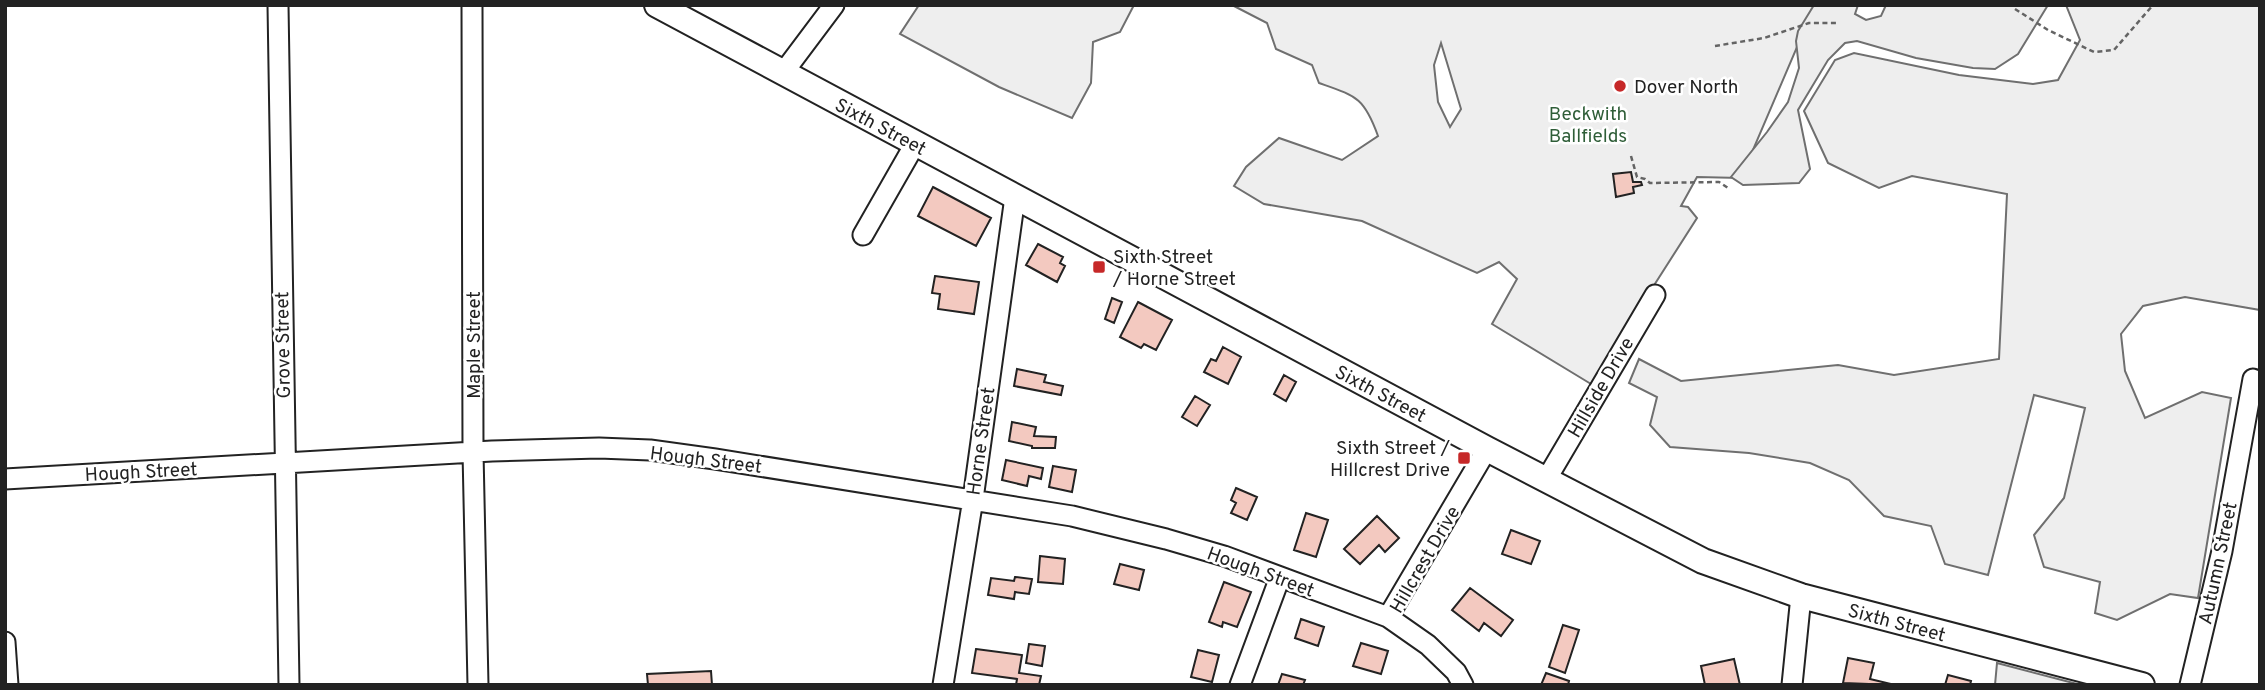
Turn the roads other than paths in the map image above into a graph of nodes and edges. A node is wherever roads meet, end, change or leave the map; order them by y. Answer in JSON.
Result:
{"nodes":[{"id":1,"x":278,"y":5,"type":"edge"},
{"id":2,"x":472,"y":5,"type":"edge"},
{"id":3,"x":657,"y":5,"type":"edge"},
{"id":4,"x":834,"y":5,"type":"edge"},
{"id":5,"x":783,"y":74,"type":"junction"},
{"id":6,"x":915,"y":144,"type":"junction"},
{"id":7,"x":1015,"y":197,"type":"junction"},
{"id":8,"x":863,"y":235,"type":"dead end"},
{"id":9,"x":1655,"y":295,"type":"dead end"},
{"id":10,"x":2253,"y":379,"type":"dead end"},
{"id":11,"x":1487,"y":449,"type":"junction"},
{"id":12,"x":473,"y":452,"type":"junction"},
{"id":13,"x":284,"y":463,"type":"junction"},
{"id":14,"x":5,"y":479,"type":"edge"},
{"id":15,"x":1546,"y":480,"type":"junction"},
{"id":16,"x":972,"y":499,"type":"junction"},
{"id":17,"x":1280,"y":577,"type":"junction"},
{"id":18,"x":1801,"y":596,"type":"junction"},
{"id":19,"x":1388,"y":617,"type":"junction"},
{"id":20,"x":5,"y":642,"type":"edge"},
{"id":21,"x":8,"y":685,"type":"edge"},
{"id":22,"x":289,"y":685,"type":"edge"},
{"id":23,"x":478,"y":685,"type":"edge"},
{"id":24,"x":943,"y":685,"type":"edge"},
{"id":25,"x":1240,"y":685,"type":"edge"},
{"id":26,"x":1463,"y":685,"type":"edge"},
{"id":27,"x":1792,"y":685,"type":"edge"},
{"id":28,"x":2143,"y":685,"type":"edge"},
{"id":29,"x":2190,"y":685,"type":"edge"}],
"edges":[{"from":1,"to":13,"type":"street","name":"Grove Street"},
{"from":2,"to":12,"type":"street","name":"Maple Street"},
{"from":3,"to":5,"type":"main road","name":"Sixth Street"},
{"from":4,"to":5,"type":"street"},
{"from":5,"to":6,"type":"main road","name":"Sixth Street"},
{"from":6,"to":7,"type":"main road","name":"Sixth Street"},
{"from":6,"to":8,"type":"street"},
{"from":7,"to":11,"type":"main road","name":"Sixth Street"},
{"from":7,"to":16,"type":"street","name":"Horne Street"},
{"from":9,"to":15,"type":"street","name":"Hillside Drive"},
{"from":10,"to":29,"type":"street","name":"Autumn Street"},
{"from":11,"to":15,"type":"main road","name":"Sixth Street"},
{"from":11,"to":19,"type":"street","name":"Hillcrest Drive"},
{"from":12,"to":13,"type":"street","name":"Hough Street"},
{"from":12,"to":16,"type":"street","name":"Hough Street"},
{"from":12,"to":23,"type":"street","name":"Maple Street"},
{"from":13,"to":14,"type":"street","name":"Hough Street"},
{"from":13,"to":22,"type":"street","name":"Grove Street"},
{"from":15,"to":18,"type":"main road","name":"Sixth Street"},
{"from":16,"to":17,"type":"street","name":"Hough Street"},
{"from":16,"to":24,"type":"street","name":"Horne Street"},
{"from":17,"to":19,"type":"street","name":"Hough Street"},
{"from":17,"to":25,"type":"street"},
{"from":18,"to":27,"type":"street"},
{"from":18,"to":28,"type":"main road","name":"Sixth Street"},
{"from":19,"to":26,"type":"street","name":"Hillcrest Drive"},
{"from":20,"to":21,"type":"street"}]}
